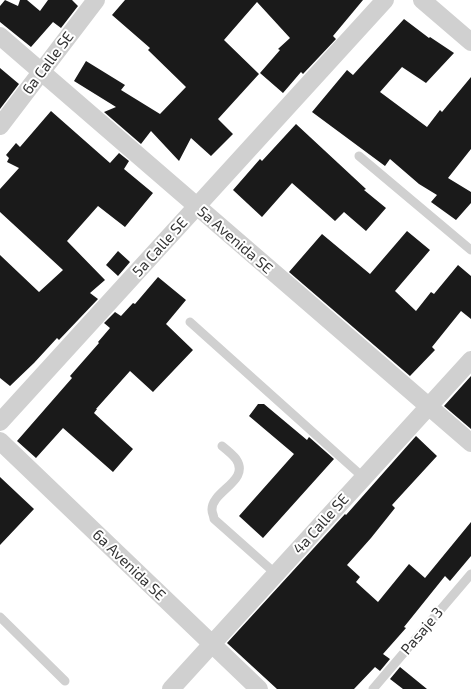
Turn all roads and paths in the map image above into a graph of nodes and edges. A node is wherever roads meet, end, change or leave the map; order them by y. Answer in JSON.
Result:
{"nodes":[{"id":1,"x":96,"y":0,"type":"edge"},
{"id":2,"x":385,"y":0,"type":"edge"},
{"id":3,"x":422,"y":0,"type":"edge"},
{"id":4,"x":0,"y":36,"type":"edge"},
{"id":5,"x":471,"y":42,"type":"edge"},
{"id":6,"x":42,"y":71,"type":"junction"},
{"id":7,"x":0,"y":126,"type":"edge"},
{"id":8,"x":359,"y":156,"type":"dead end"},
{"id":9,"x":197,"y":207,"type":"junction"},
{"id":10,"x":471,"y":250,"type":"edge"},
{"id":11,"x":190,"y":322,"type":"dead end"},
{"id":12,"x":471,"y":360,"type":"edge"},
{"id":13,"x":428,"y":407,"type":"junction"},
{"id":14,"x":0,"y":422,"type":"edge"},
{"id":15,"x":0,"y":441,"type":"edge"},
{"id":16,"x":471,"y":444,"type":"edge"},
{"id":17,"x":222,"y":446,"type":"dead end"},
{"id":18,"x":364,"y":478,"type":"junction"},
{"id":19,"x":276,"y":574,"type":"junction"},
{"id":20,"x":471,"y":574,"type":"edge"},
{"id":21,"x":0,"y":617,"type":"edge"},
{"id":22,"x":212,"y":644,"type":"junction"},
{"id":23,"x":65,"y":681,"type":"dead end"},
{"id":24,"x":172,"y":689,"type":"edge"},
{"id":25,"x":259,"y":689,"type":"edge"},
{"id":26,"x":373,"y":689,"type":"edge"}],
"edges":[{"from":1,"to":6,"type":"street","name":"6a Calle SE"},
{"from":2,"to":9,"type":"street","name":"5a Calle SE"},
{"from":3,"to":5,"type":"street"},
{"from":4,"to":6,"type":"street","name":"5a Avenida SE"},
{"from":6,"to":7,"type":"street","name":"6a Calle SE"},
{"from":6,"to":9,"type":"street","name":"5a Avenida SE"},
{"from":8,"to":10,"type":"lane"},
{"from":9,"to":13,"type":"street","name":"5a Avenida SE"},
{"from":9,"to":14,"type":"street","name":"5a Calle SE"},
{"from":11,"to":18,"type":"lane"},
{"from":12,"to":13,"type":"street","name":"4a Calle SE"},
{"from":13,"to":16,"type":"street","name":"5a Avenida SE"},
{"from":13,"to":18,"type":"street","name":"4a Calle SE"},
{"from":15,"to":22,"type":"street","name":"6a Avenida SE"},
{"from":17,"to":19,"type":"lane"},
{"from":18,"to":19,"type":"street","name":"4a Calle SE"},
{"from":19,"to":22,"type":"street","name":"4a Calle SE"},
{"from":20,"to":26,"type":"lane","name":"Pasaje 3"},
{"from":21,"to":23,"type":"lane"},
{"from":22,"to":24,"type":"street","name":"4a Calle SE"},
{"from":22,"to":25,"type":"street","name":"6a Avenida SE"}]}
